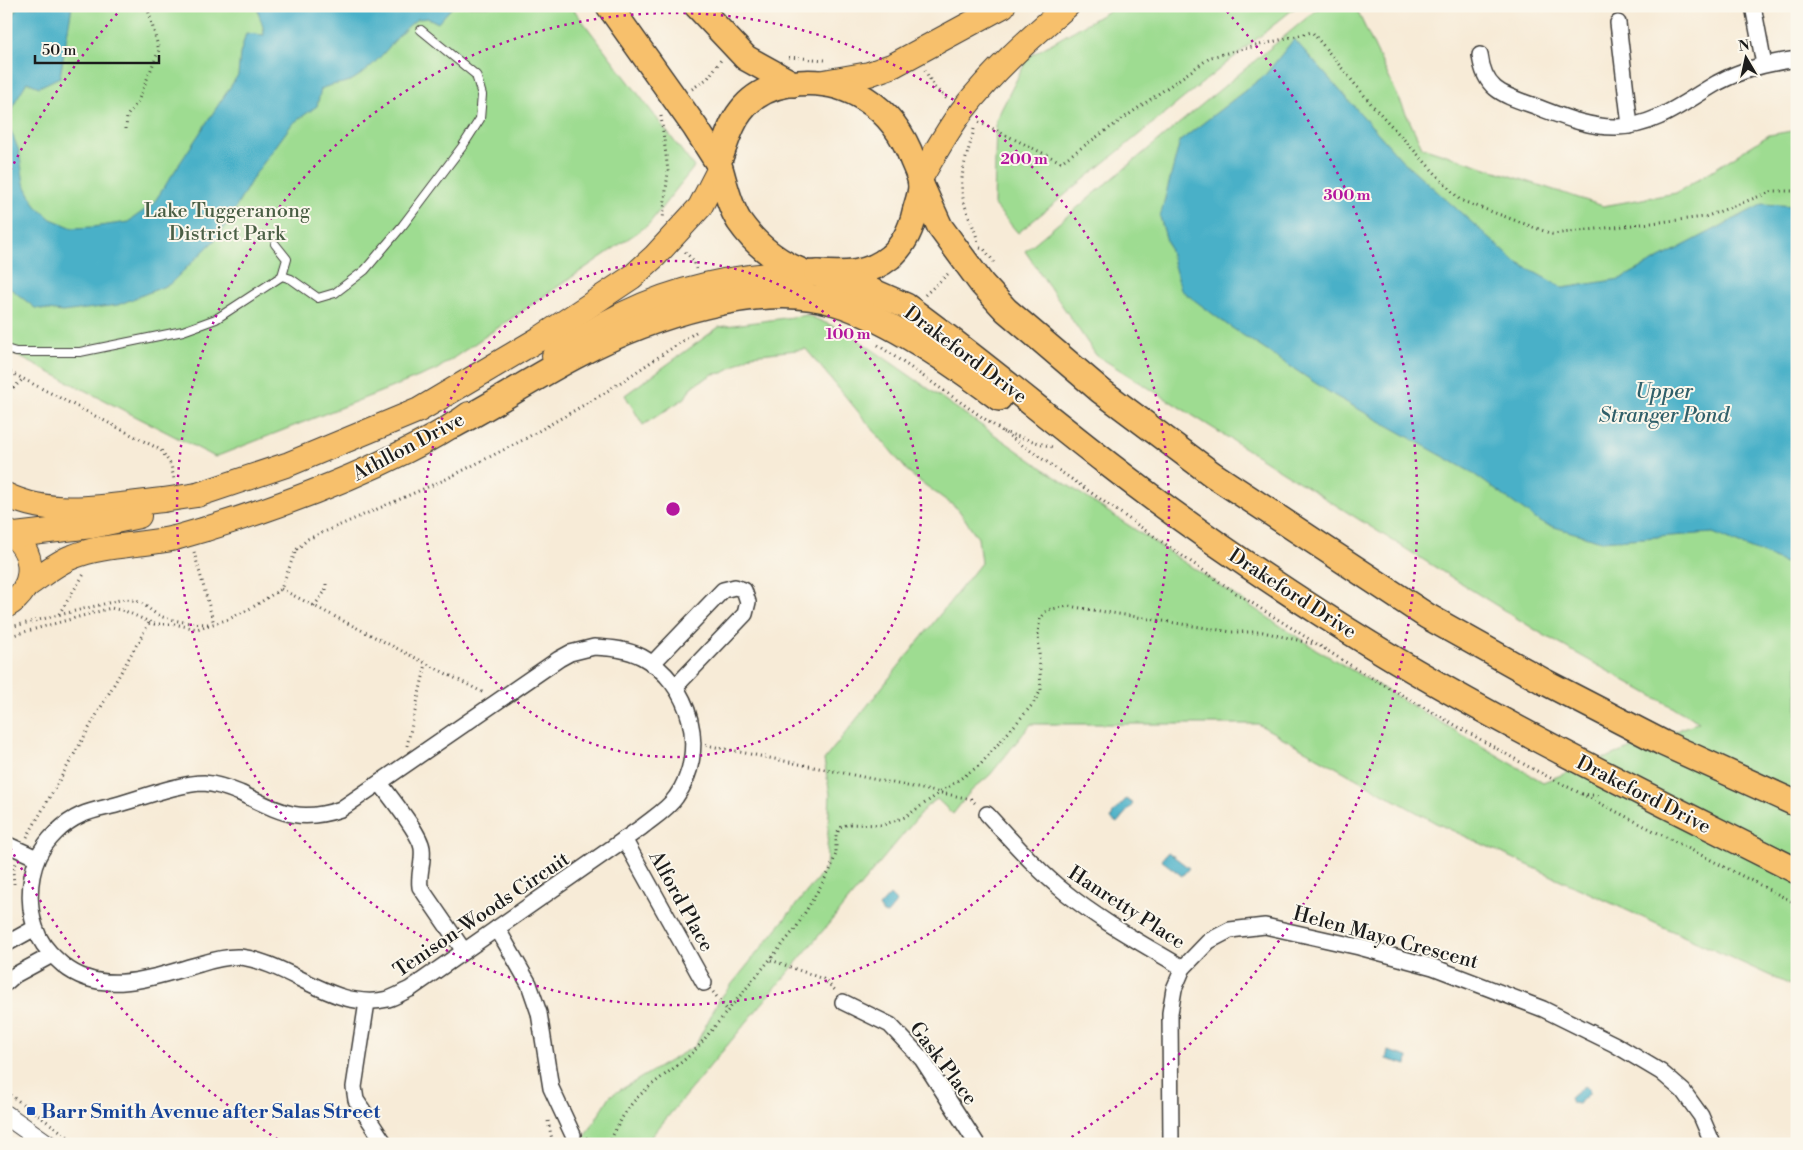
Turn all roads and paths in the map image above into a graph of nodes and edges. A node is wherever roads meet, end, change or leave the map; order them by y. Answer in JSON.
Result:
{"nodes":[{"id":1,"x":147,"y":6,"type":"edge"},
{"id":2,"x":609,"y":6,"type":"edge"},
{"id":3,"x":697,"y":6,"type":"edge"},
{"id":4,"x":1003,"y":6,"type":"edge"},
{"id":5,"x":1067,"y":6,"type":"edge"},
{"id":6,"x":1754,"y":6,"type":"edge"},
{"id":7,"x":1618,"y":23,"type":"dead end"},
{"id":8,"x":421,"y":30,"type":"dead end"},
{"id":9,"x":732,"y":44,"type":"junction"},
{"id":10,"x":916,"y":54,"type":"junction"},
{"id":11,"x":1480,"y":55,"type":"dead end"},
{"id":12,"x":782,"y":56,"type":"dead end"},
{"id":13,"x":833,"y":59,"type":"dead end"},
{"id":14,"x":1797,"y":59,"type":"edge"},
{"id":15,"x":1764,"y":64,"type":"junction"},
{"id":16,"x":805,"y":83,"type":"junction"},
{"id":17,"x":674,"y":100,"type":"junction"},
{"id":18,"x":970,"y":117,"type":"junction"},
{"id":19,"x":1630,"y":126,"type":"junction"},
{"id":20,"x":126,"y":130,"type":"dead end"},
{"id":21,"x":719,"y":165,"type":"junction"},
{"id":22,"x":921,"y":182,"type":"junction"},
{"id":23,"x":1797,"y":191,"type":"edge"},
{"id":24,"x":662,"y":222,"type":"dead end"},
{"id":25,"x":275,"y":244,"type":"dead end"},
{"id":26,"x":977,"y":248,"type":"dead end"},
{"id":27,"x":811,"y":273,"type":"junction"},
{"id":28,"x":282,"y":276,"type":"junction"},
{"id":29,"x":705,"y":327,"type":"dead end"},
{"id":30,"x":874,"y":342,"type":"dead end"},
{"id":31,"x":6,"y":350,"type":"edge"},
{"id":32,"x":6,"y":370,"type":"edge"},
{"id":33,"x":23,"y":379,"type":"junction"},
{"id":34,"x":6,"y":395,"type":"edge"},
{"id":35,"x":454,"y":425,"type":"junction"},
{"id":36,"x":1000,"y":431,"type":"junction"},
{"id":37,"x":1077,"y":452,"type":"junction"},
{"id":38,"x":1110,"y":465,"type":"junction"},
{"id":39,"x":6,"y":495,"type":"edge"},
{"id":40,"x":168,"y":496,"type":"junction"},
{"id":41,"x":10,"y":533,"type":"edge"},
{"id":42,"x":91,"y":570,"type":"dead end"},
{"id":43,"x":326,"y":583,"type":"dead end"},
{"id":44,"x":26,"y":586,"type":"junction"},
{"id":45,"x":281,"y":589,"type":"junction"},
{"id":46,"x":6,"y":606,"type":"edge"},
{"id":47,"x":314,"y":606,"type":"junction"},
{"id":48,"x":59,"y":614,"type":"junction"},
{"id":49,"x":149,"y":623,"type":"junction"},
{"id":50,"x":214,"y":624,"type":"junction"},
{"id":51,"x":6,"y":628,"type":"edge"},
{"id":52,"x":6,"y":637,"type":"edge"},
{"id":53,"x":1316,"y":644,"type":"junction"},
{"id":54,"x":426,"y":664,"type":"junction"},
{"id":55,"x":652,"y":664,"type":"junction"},
{"id":56,"x":676,"y":686,"type":"junction"},
{"id":57,"x":489,"y":695,"type":"dead end"},
{"id":58,"x":692,"y":744,"type":"junction"},
{"id":59,"x":405,"y":752,"type":"dead end"},
{"id":60,"x":380,"y":783,"type":"junction"},
{"id":61,"x":940,"y":793,"type":"junction"},
{"id":62,"x":1797,"y":804,"type":"edge"},
{"id":63,"x":987,"y":814,"type":"joint"},
{"id":64,"x":624,"y":839,"type":"junction"},
{"id":65,"x":6,"y":844,"type":"edge"},
{"id":66,"x":22,"y":851,"type":"junction"},
{"id":67,"x":37,"y":858,"type":"junction"},
{"id":68,"x":1797,"y":871,"type":"edge"},
{"id":69,"x":16,"y":891,"type":"dead end"},
{"id":70,"x":1797,"y":904,"type":"edge"},
{"id":71,"x":35,"y":928,"type":"junction"},
{"id":72,"x":497,"y":928,"type":"junction"},
{"id":73,"x":6,"y":944,"type":"edge"},
{"id":74,"x":464,"y":951,"type":"junction"},
{"id":75,"x":52,"y":955,"type":"junction"},
{"id":76,"x":771,"y":960,"type":"junction"},
{"id":77,"x":1183,"y":968,"type":"junction"},
{"id":78,"x":6,"y":983,"type":"edge"},
{"id":79,"x":704,"y":983,"type":"joint"},
{"id":80,"x":367,"y":1002,"type":"junction"},
{"id":81,"x":844,"y":1002,"type":"joint"},
{"id":82,"x":728,"y":1011,"type":"junction"},
{"id":83,"x":6,"y":1092,"type":"edge"},
{"id":84,"x":6,"y":1115,"type":"edge"},
{"id":85,"x":573,"y":1135,"type":"dead end"},
{"id":86,"x":47,"y":1144,"type":"edge"},
{"id":87,"x":78,"y":1144,"type":"edge"},
{"id":88,"x":384,"y":1144,"type":"edge"},
{"id":89,"x":609,"y":1144,"type":"edge"},
{"id":90,"x":977,"y":1144,"type":"edge"},
{"id":91,"x":1171,"y":1144,"type":"edge"},
{"id":92,"x":1713,"y":1144,"type":"edge"}],
"edges":[{"from":1,"to":20,"type":"path"},
{"from":2,"to":17,"type":"highway"},
{"from":3,"to":9,"type":"highway"},
{"from":4,"to":10,"type":"main road"},
{"from":5,"to":18,"type":"main road"},
{"from":6,"to":15,"type":"street"},
{"from":7,"to":19,"type":"street"},
{"from":8,"to":28,"type":"lane"},
{"from":9,"to":16,"type":"highway"},
{"from":9,"to":17,"type":"path"},
{"from":10,"to":16,"type":"main road"},
{"from":10,"to":18,"type":"path"},
{"from":11,"to":19,"type":"street"},
{"from":12,"to":13,"type":"path"},
{"from":14,"to":15,"type":"street"},
{"from":15,"to":19,"type":"street"},
{"from":16,"to":21,"type":"highway"},
{"from":16,"to":22,"type":"highway"},
{"from":17,"to":21,"type":"highway"},
{"from":17,"to":24,"type":"path"},
{"from":18,"to":22,"type":"main road"},
{"from":18,"to":23,"type":"path"},
{"from":18,"to":26,"type":"path"},
{"from":21,"to":27,"type":"highway","name":"Drakeford Drive"},
{"from":21,"to":40,"type":"main road","name":"Athllon Drive","bridge":true},
{"from":22,"to":27,"type":"highway"},
{"from":22,"to":62,"type":"highway"},
{"from":25,"to":28,"type":"lane"},
{"from":27,"to":35,"type":"main road","name":"Athllon Drive"},
{"from":27,"to":38,"type":"highway","name":"Drakeford Drive"},
{"from":28,"to":31,"type":"lane"},
{"from":29,"to":45,"type":"path"},
{"from":30,"to":36,"type":"path"},
{"from":32,"to":33,"type":"path"},
{"from":33,"to":34,"type":"path"},
{"from":33,"to":40,"type":"path"},
{"from":35,"to":37,"type":"highway"},
{"from":35,"to":44,"type":"main road","name":"Athllon Drive","bridge":true},
{"from":36,"to":37,"type":"path"},
{"from":36,"to":53,"type":"path"},
{"from":37,"to":38,"type":"highway"},
{"from":38,"to":68,"type":"highway","name":"Drakeford Drive"},
{"from":39,"to":40,"type":"main road"},
{"from":40,"to":41,"type":"main road"},
{"from":41,"to":44,"type":"main road"},
{"from":42,"to":48,"type":"path"},
{"from":43,"to":47,"type":"path"},
{"from":44,"to":46,"type":"main road","name":"Athllon Drive"},
{"from":45,"to":47,"type":"path"},
{"from":45,"to":50,"type":"path"},
{"from":47,"to":54,"type":"path"},
{"from":48,"to":50,"type":"path"},
{"from":48,"to":51,"type":"path"},
{"from":49,"to":50,"type":"path"},
{"from":49,"to":52,"type":"path"},
{"from":49,"to":66,"type":"path"},
{"from":53,"to":61,"type":"path"},
{"from":53,"to":70,"type":"path"},
{"from":54,"to":57,"type":"path"},
{"from":54,"to":59,"type":"path"},
{"from":55,"to":56,"type":"street","name":"Tenison-Woods Circuit"},
{"from":55,"to":56,"type":"street"},
{"from":55,"to":60,"type":"street","name":"Tenison-Woods Circuit"},
{"from":56,"to":58,"type":"street","name":"Tenison-Woods Circuit"},
{"from":58,"to":61,"type":"path"},
{"from":58,"to":64,"type":"street","name":"Tenison-Woods Circuit"},
{"from":60,"to":67,"type":"street","name":"Tenison-Woods Circuit"},
{"from":60,"to":74,"type":"street"},
{"from":61,"to":63,"type":"path"},
{"from":61,"to":76,"type":"path"},
{"from":63,"to":77,"type":"street","name":"Hanretty Place"},
{"from":64,"to":72,"type":"street","name":"Tenison-Woods Circuit"},
{"from":64,"to":79,"type":"street","name":"Alford Place"},
{"from":65,"to":66,"type":"street"},
{"from":66,"to":67,"type":"street"},
{"from":66,"to":69,"type":"path"},
{"from":67,"to":71,"type":"street","name":"Tenison-Woods Circuit"},
{"from":71,"to":73,"type":"street"},
{"from":71,"to":75,"type":"street","name":"Tenison-Woods Circuit"},
{"from":72,"to":74,"type":"street","name":"Tenison-Woods Circuit"},
{"from":72,"to":85,"type":"street"},
{"from":74,"to":80,"type":"street","name":"Tenison-Woods Circuit"},
{"from":75,"to":78,"type":"street"},
{"from":75,"to":80,"type":"street","name":"Tenison-Woods Circuit"},
{"from":76,"to":81,"type":"path"},
{"from":76,"to":82,"type":"path"},
{"from":77,"to":91,"type":"street","name":"Helen Mayo Crescent"},
{"from":77,"to":92,"type":"street","name":"Helen Mayo Crescent"},
{"from":79,"to":82,"type":"path"},
{"from":80,"to":88,"type":"street"},
{"from":81,"to":90,"type":"street","name":"Gask Place"},
{"from":82,"to":89,"type":"path"},
{"from":83,"to":87,"type":"path"},
{"from":84,"to":86,"type":"street"}]}
